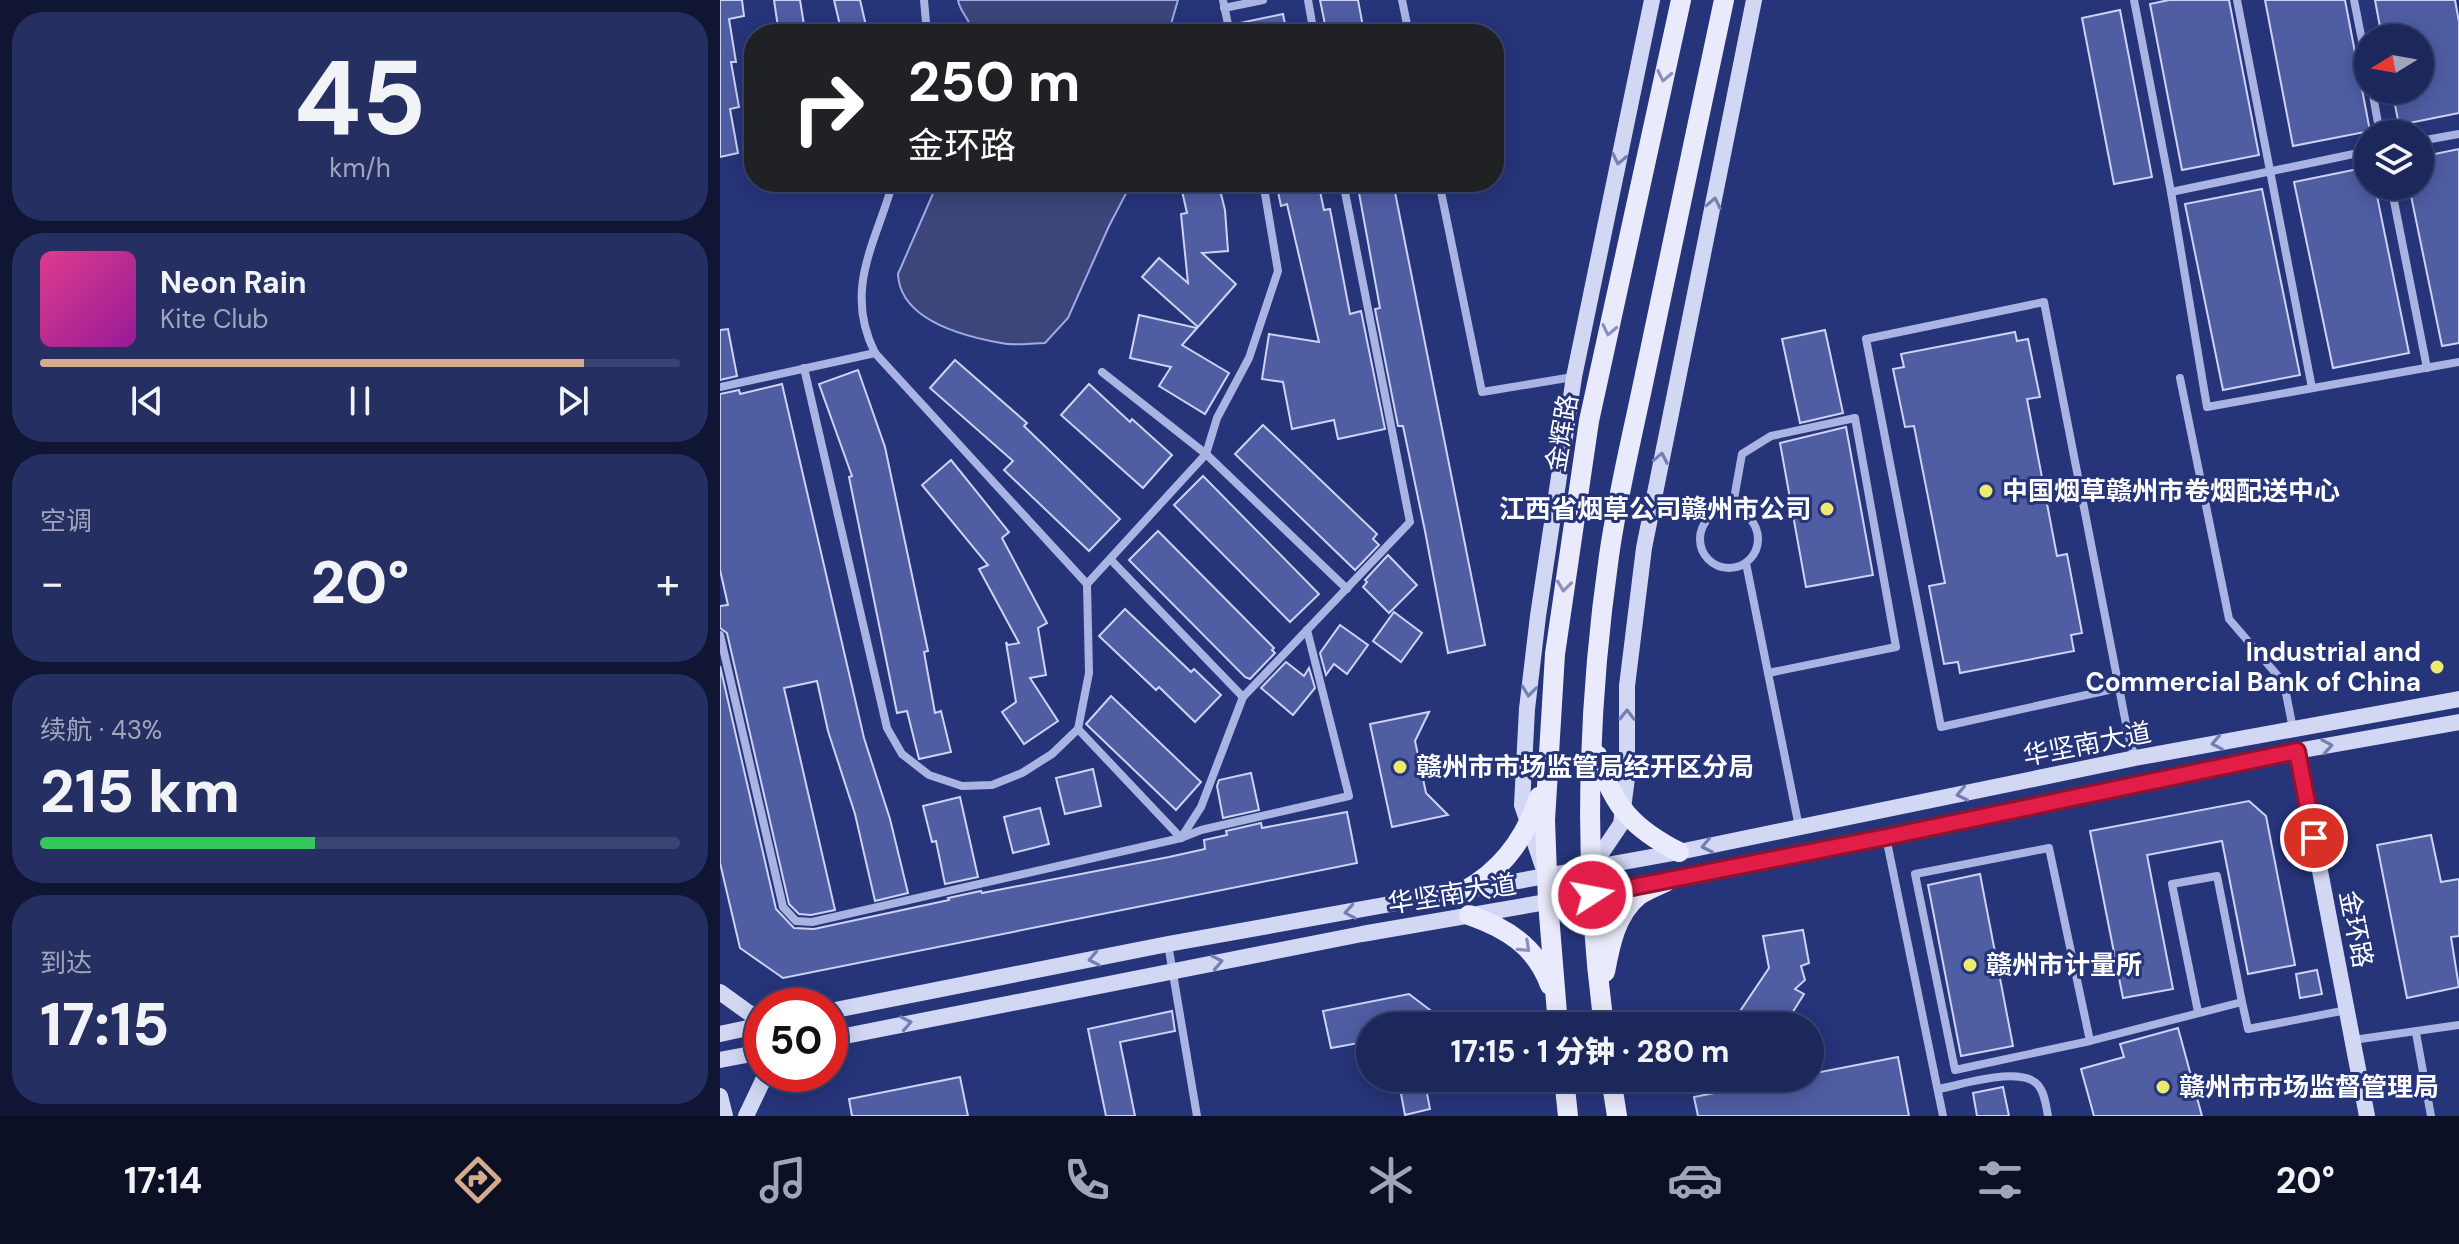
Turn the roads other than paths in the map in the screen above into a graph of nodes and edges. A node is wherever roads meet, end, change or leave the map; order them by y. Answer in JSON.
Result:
{"nodes":[{"id":1,"x":924,"y":0,"type":"edge"},
{"id":2,"x":1263,"y":0,"type":"edge"},
{"id":3,"x":1308,"y":0,"type":"edge"},
{"id":4,"x":1402,"y":0,"type":"edge"},
{"id":5,"x":1652,"y":0,"type":"edge"},
{"id":6,"x":1681,"y":0,"type":"edge"},
{"id":7,"x":1724,"y":0,"type":"edge"},
{"id":8,"x":1754,"y":0,"type":"edge"},
{"id":9,"x":2134,"y":0,"type":"edge"},
{"id":10,"x":2237,"y":0,"type":"edge"},
{"id":11,"x":2354,"y":0,"type":"edge"},
{"id":12,"x":1224,"y":4,"type":"edge"},
{"id":13,"x":926,"y":24,"type":"edge"},
{"id":14,"x":1228,"y":24,"type":"edge"},
{"id":15,"x":1312,"y":24,"type":"edge"},
{"id":16,"x":1407,"y":24,"type":"edge"},
{"id":17,"x":2359,"y":24,"type":"edge"},
{"id":18,"x":2459,"y":134,"type":"edge"},
{"id":19,"x":2434,"y":138,"type":"edge"},
{"id":20,"x":2354,"y":154,"type":"edge"},
{"id":21,"x":2270,"y":169,"type":"junction"},
{"id":22,"x":889,"y":192,"type":"edge"},
{"id":23,"x":1265,"y":192,"type":"edge"},
{"id":24,"x":1345,"y":192,"type":"edge"},
{"id":25,"x":1441,"y":192,"type":"edge"},
{"id":26,"x":2171,"y":192,"type":"junction"},
{"id":27,"x":2394,"y":200,"type":"edge"},
{"id":28,"x":875,"y":353,"type":"junction"},
{"id":29,"x":2459,"y":362,"type":"edge"},
{"id":30,"x":804,"y":368,"type":"junction"},
{"id":31,"x":2427,"y":368,"type":"junction"},
{"id":32,"x":1102,"y":372,"type":"dead end"},
{"id":33,"x":1574,"y":377,"type":"junction"},
{"id":34,"x":2180,"y":378,"type":"dead end"},
{"id":35,"x":720,"y":387,"type":"edge"},
{"id":36,"x":2312,"y":388,"type":"junction"},
{"id":37,"x":1206,"y":454,"type":"junction"},
{"id":38,"x":1732,"y":510,"type":"junction"},
{"id":39,"x":1111,"y":560,"type":"junction"},
{"id":40,"x":1746,"y":563,"type":"junction"},
{"id":41,"x":1087,"y":584,"type":"junction"},
{"id":42,"x":1347,"y":589,"type":"junction"},
{"id":43,"x":1307,"y":630,"type":"junction"},
{"id":44,"x":720,"y":635,"type":"edge"},
{"id":45,"x":1768,"y":673,"type":"junction"},
{"id":46,"x":2118,"y":688,"type":"junction"},
{"id":47,"x":1243,"y":697,"type":"junction"},
{"id":48,"x":2459,"y":699,"type":"edge"},
{"id":49,"x":2459,"y":722,"type":"edge"},
{"id":50,"x":1078,"y":729,"type":"junction"},
{"id":51,"x":2293,"y":729,"type":"junction"},
{"id":52,"x":1593,"y":740,"type":"junction"},
{"id":53,"x":2297,"y":751,"type":"junction"},
{"id":54,"x":2135,"y":758,"type":"junction"},
{"id":55,"x":1547,"y":766,"type":"junction"},
{"id":56,"x":1623,"y":811,"type":"junction"},
{"id":57,"x":1528,"y":826,"type":"junction"},
{"id":58,"x":1799,"y":828,"type":"junction"},
{"id":59,"x":1886,"y":837,"type":"junction"},
{"id":60,"x":1181,"y":838,"type":"junction"},
{"id":61,"x":1679,"y":852,"type":"junction"},
{"id":62,"x":1592,"y":867,"type":"junction"},
{"id":63,"x":1546,"y":875,"type":"junction"},
{"id":64,"x":1667,"y":881,"type":"junction"},
{"id":65,"x":1466,"y":890,"type":"junction"},
{"id":66,"x":1592,"y":895,"type":"junction"},
{"id":67,"x":1548,"y":902,"type":"junction"},
{"id":68,"x":1469,"y":915,"type":"junction"},
{"id":69,"x":1168,"y":944,"type":"junction"},
{"id":70,"x":1172,"y":971,"type":"junction"},
{"id":71,"x":720,"y":992,"type":"edge"},
{"id":72,"x":1601,"y":999,"type":"junction"},
{"id":73,"x":2242,"y":1002,"type":"junction"},
{"id":74,"x":1556,"y":1003,"type":"junction"},
{"id":75,"x":848,"y":1007,"type":"edge"},
{"id":76,"x":744,"y":1009,"type":"edge"},
{"id":77,"x":2347,"y":1010,"type":"junction"},
{"id":78,"x":1557,"y":1012,"type":"edge"},
{"id":79,"x":1602,"y":1012,"type":"edge"},
{"id":80,"x":2198,"y":1012,"type":"junction"},
{"id":81,"x":2459,"y":1025,"type":"edge"},
{"id":82,"x":744,"y":1029,"type":"edge"},
{"id":83,"x":2416,"y":1033,"type":"junction"},
{"id":84,"x":720,"y":1034,"type":"edge"},
{"id":85,"x":848,"y":1035,"type":"edge"},
{"id":86,"x":2352,"y":1040,"type":"junction"},
{"id":87,"x":2090,"y":1041,"type":"junction"},
{"id":88,"x":744,"y":1055,"type":"edge"},
{"id":89,"x":720,"y":1060,"type":"edge"},
{"id":90,"x":1938,"y":1089,"type":"junction"},
{"id":91,"x":757,"y":1092,"type":"edge"},
{"id":92,"x":1565,"y":1092,"type":"edge"},
{"id":93,"x":1613,"y":1092,"type":"edge"},
{"id":94,"x":720,"y":1096,"type":"edge"},
{"id":95,"x":725,"y":1116,"type":"edge"},
{"id":96,"x":746,"y":1116,"type":"edge"},
{"id":97,"x":1197,"y":1116,"type":"edge"},
{"id":98,"x":1568,"y":1116,"type":"edge"},
{"id":99,"x":1617,"y":1116,"type":"edge"},
{"id":100,"x":1943,"y":1116,"type":"edge"},
{"id":101,"x":2048,"y":1116,"type":"edge"},
{"id":102,"x":2367,"y":1116,"type":"edge"},
{"id":103,"x":2431,"y":1116,"type":"edge"}],
"edges":[{"from":1,"to":13,"type":"street"},
{"from":2,"to":12,"type":"street"},
{"from":3,"to":15,"type":"street"},
{"from":4,"to":16,"type":"street"},
{"from":5,"to":33,"type":"main road","one_way":true},
{"from":6,"to":55,"type":"main road","name":"金辉路","one_way":true},
{"from":7,"to":52,"type":"main road"},
{"from":56,"to":8,"type":"main road","one_way":true},
{"from":9,"to":26,"type":"street"},
{"from":10,"to":21,"type":"street"},
{"from":11,"to":17,"type":"street"},
{"from":12,"to":14,"type":"street"},
{"from":18,"to":19,"type":"street"},
{"from":20,"to":21,"type":"street"},
{"from":21,"to":26,"type":"street"},
{"from":21,"to":36,"type":"street"},
{"from":22,"to":28,"type":"street"},
{"from":23,"to":37,"type":"street"},
{"from":24,"to":42,"type":"street"},
{"from":25,"to":33,"type":"street"},
{"from":26,"to":36,"type":"street"},
{"from":27,"to":31,"type":"street"},
{"from":28,"to":30,"type":"street"},
{"from":28,"to":41,"type":"street"},
{"from":29,"to":31,"type":"street"},
{"from":30,"to":35,"type":"street"},
{"from":30,"to":50,"type":"street"},
{"from":31,"to":36,"type":"street"},
{"from":32,"to":37,"type":"street"},
{"from":33,"to":57,"type":"main road","one_way":true},
{"from":34,"to":51,"type":"street"},
{"from":37,"to":39,"type":"street"},
{"from":37,"to":42,"type":"street"},
{"from":38,"to":40,"type":"street"},
{"from":38,"to":40,"type":"street"},
{"from":38,"to":45,"type":"street"},
{"from":39,"to":41,"type":"street"},
{"from":39,"to":47,"type":"street"},
{"from":40,"to":45,"type":"street"},
{"from":41,"to":50,"type":"street"},
{"from":42,"to":43,"type":"street"},
{"from":43,"to":47,"type":"street"},
{"from":43,"to":60,"type":"street"},
{"from":44,"to":60,"type":"street"},
{"from":45,"to":58,"type":"street"},
{"from":46,"to":46,"type":"street"},
{"from":46,"to":54,"type":"street"},
{"from":47,"to":60,"type":"street"},
{"from":48,"to":51,"type":"main road","name":"华坚南大道"},
{"from":53,"to":49,"type":"main road","name":"华坚南大道","one_way":true},
{"from":50,"to":60,"type":"street"},
{"from":51,"to":54,"type":"main road","name":"华坚南大道","one_way":true},
{"from":52,"to":56,"type":"main road"},
{"from":52,"to":62,"type":"main road"},
{"from":53,"to":59,"type":"main road","name":"华坚南大道"},
{"from":53,"to":77,"type":"main road","name":"金环路"},
{"from":54,"to":58,"type":"main road","name":"华坚南大道","one_way":true},
{"from":55,"to":57,"type":"main road"},
{"from":55,"to":63,"type":"main road","name":"金辉路"},
{"from":56,"to":61,"type":"main road"},
{"from":56,"to":62,"type":"main road"},
{"from":57,"to":63,"type":"main road"},
{"from":57,"to":65,"type":"main road"},
{"from":58,"to":61,"type":"main road","name":"华坚南大道","one_way":true},
{"from":59,"to":64,"type":"main road","name":"华坚南大道"},
{"from":59,"to":90,"type":"street"},
{"from":61,"to":62,"type":"main road","name":"华坚南大道"},
{"from":62,"to":63,"type":"main road","name":"华坚南大道"},
{"from":62,"to":66,"type":"main road"},
{"from":63,"to":65,"type":"main road","name":"华坚南大道"},
{"from":63,"to":67,"type":"main road","name":"金辉路"},
{"from":64,"to":66,"type":"main road","name":"华坚南大道"},
{"from":64,"to":72,"type":"main road"},
{"from":65,"to":69,"type":"main road","name":"华坚南大道","one_way":true},
{"from":66,"to":67,"type":"main road","name":"华坚南大道"},
{"from":66,"to":72,"type":"main road"},
{"from":67,"to":68,"type":"main road","name":"华坚南大道"},
{"from":67,"to":74,"type":"main road","name":"金辉路"},
{"from":70,"to":68,"type":"main road","name":"华坚南大道","one_way":true},
{"from":68,"to":74,"type":"main road","one_way":true},
{"from":69,"to":70,"type":"street"},
{"from":69,"to":75,"type":"main road","name":"华坚南大道","one_way":true},
{"from":85,"to":70,"type":"main road","name":"华坚南大道","one_way":true},
{"from":70,"to":97,"type":"street"},
{"from":71,"to":76,"type":"main road"},
{"from":72,"to":79,"type":"main road"},
{"from":73,"to":77,"type":"street"},
{"from":73,"to":80,"type":"street"},
{"from":73,"to":80,"type":"street"},
{"from":74,"to":78,"type":"main road","name":"金辉路"},
{"from":77,"to":86,"type":"main road","name":"金环路"},
{"from":80,"to":87,"type":"street"},
{"from":81,"to":83,"type":"street"},
{"from":82,"to":84,"type":"main road"},
{"from":83,"to":86,"type":"street"},
{"from":83,"to":103,"type":"street"},
{"from":86,"to":102,"type":"main road","name":"金环路"},
{"from":87,"to":87,"type":"street"},
{"from":88,"to":89,"type":"main road"},
{"from":90,"to":100,"type":"street"},
{"from":90,"to":101,"type":"street"},
{"from":91,"to":96,"type":"main road"},
{"from":92,"to":98,"type":"main road"},
{"from":93,"to":99,"type":"main road"},
{"from":94,"to":95,"type":"main road"}]}
